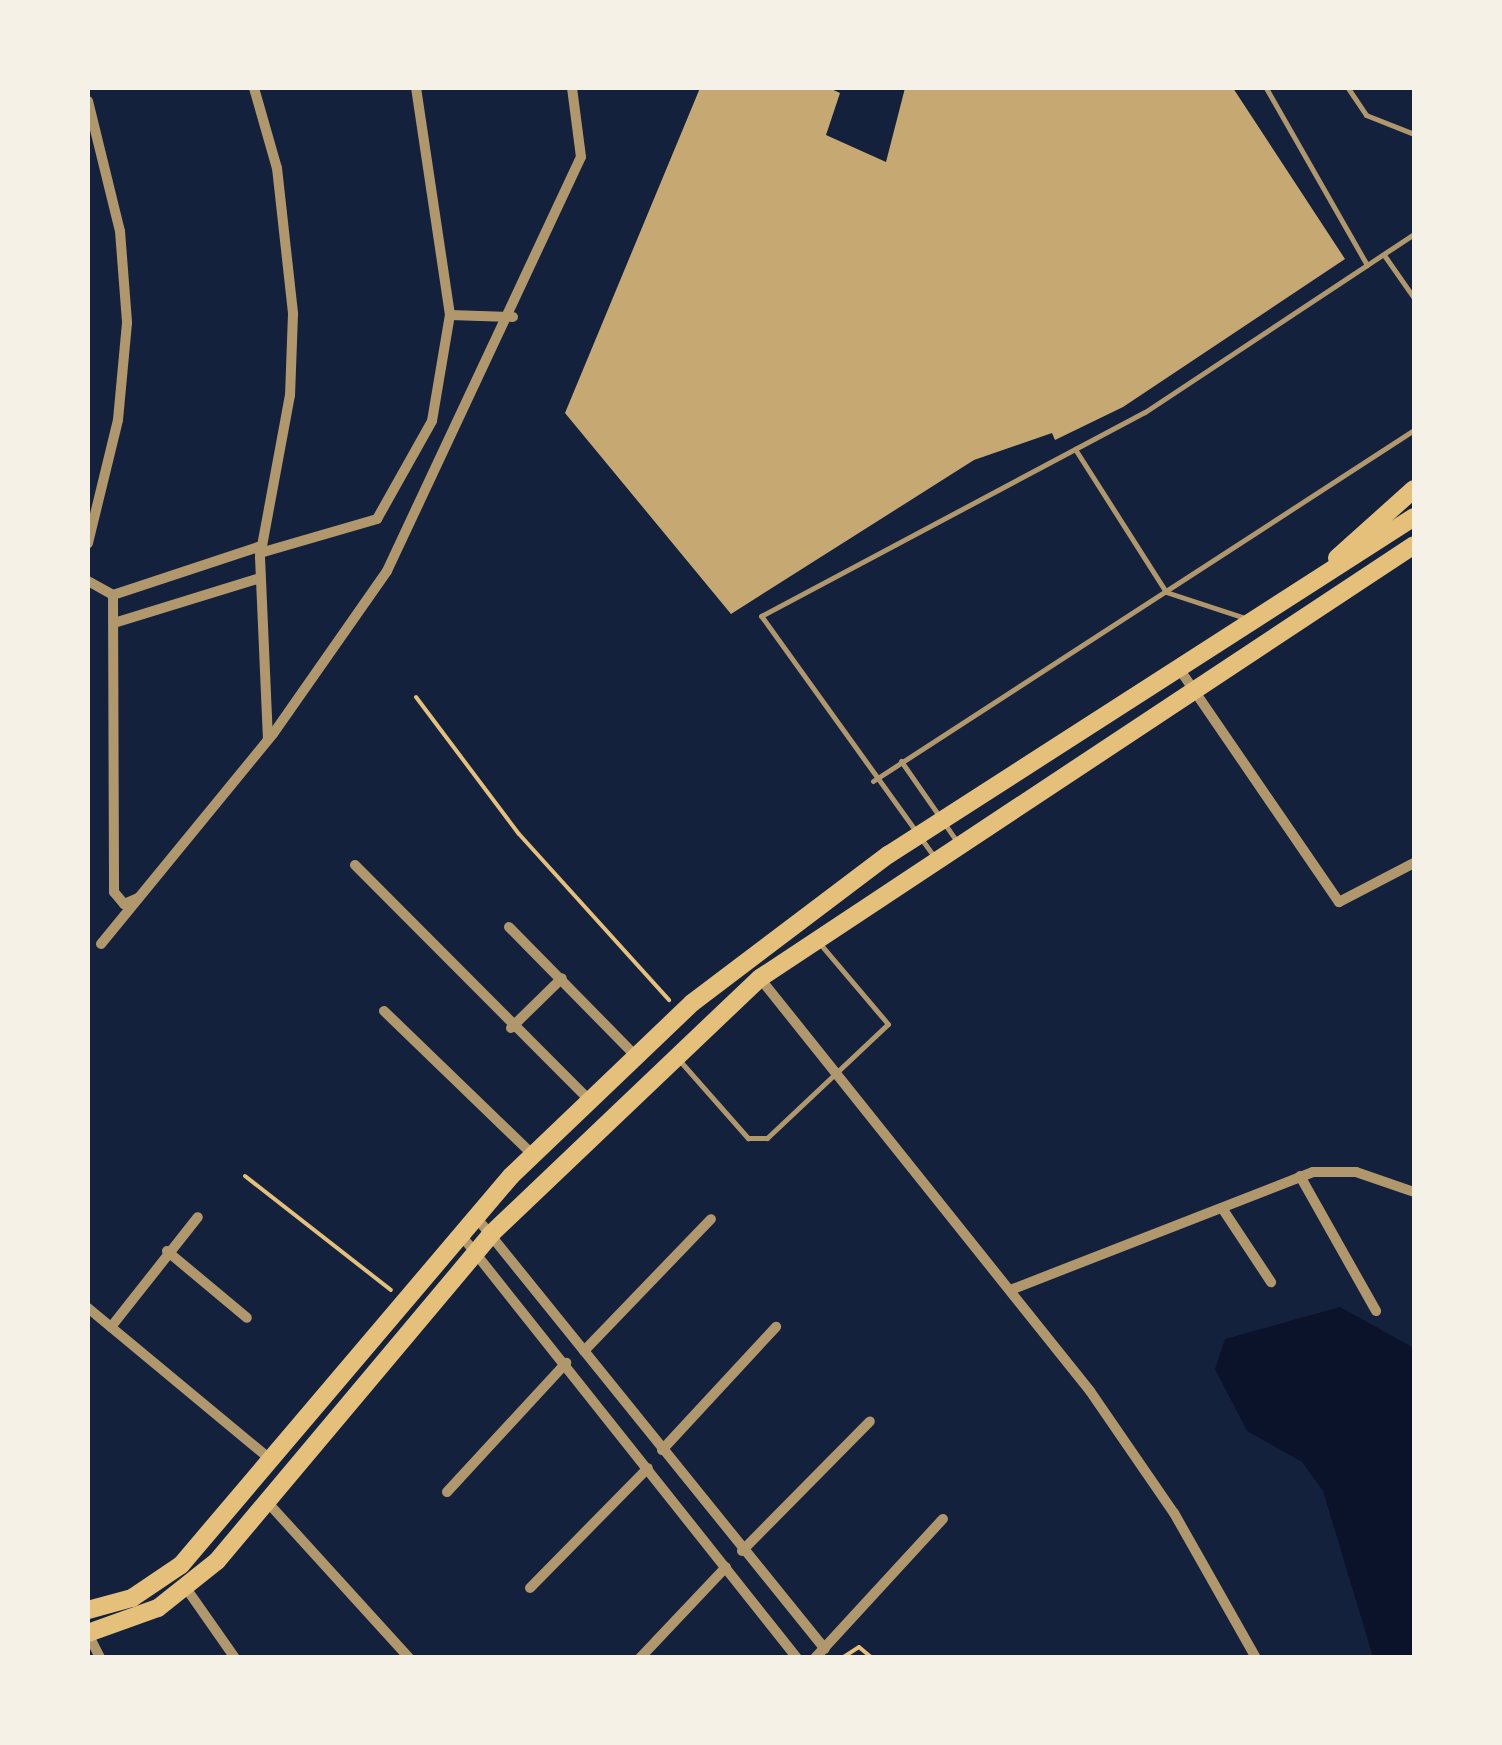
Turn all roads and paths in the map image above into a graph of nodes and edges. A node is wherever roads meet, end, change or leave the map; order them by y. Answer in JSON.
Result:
{"nodes":[{"id":1,"x":254,"y":88,"type":"edge"},
{"id":2,"x":416,"y":88,"type":"edge"},
{"id":3,"x":572,"y":88,"type":"edge"},
{"id":4,"x":1266,"y":88,"type":"edge"},
{"id":5,"x":1348,"y":88,"type":"edge"},
{"id":6,"x":88,"y":101,"type":"edge"},
{"id":7,"x":1414,"y":134,"type":"edge"},
{"id":8,"x":1414,"y":234,"type":"edge"},
{"id":9,"x":1384,"y":254,"type":"junction"},
{"id":10,"x":1368,"y":265,"type":"junction"},
{"id":11,"x":1414,"y":298,"type":"edge"},
{"id":12,"x":450,"y":315,"type":"junction"},
{"id":13,"x":513,"y":317,"type":"junction"},
{"id":14,"x":1414,"y":430,"type":"edge"},
{"id":15,"x":1074,"y":448,"type":"junction"},
{"id":16,"x":1414,"y":489,"type":"edge"},
{"id":17,"x":1414,"y":516,"type":"edge"},
{"id":18,"x":88,"y":543,"type":"edge"},
{"id":19,"x":1414,"y":545,"type":"edge"},
{"id":20,"x":260,"y":550,"type":"junction"},
{"id":21,"x":1320,"y":576,"type":"junction"},
{"id":22,"x":260,"y":578,"type":"junction"},
{"id":23,"x":88,"y":582,"type":"edge"},
{"id":24,"x":1166,"y":592,"type":"junction"},
{"id":25,"x":113,"y":595,"type":"junction"},
{"id":26,"x":1251,"y":620,"type":"junction"},
{"id":27,"x":114,"y":623,"type":"junction"},
{"id":28,"x":1178,"y":667,"type":"junction"},
{"id":29,"x":1192,"y":688,"type":"junction"},
{"id":30,"x":416,"y":697,"type":"dead end"},
{"id":31,"x":268,"y":740,"type":"junction"},
{"id":32,"x":901,"y":761,"type":"junction"},
{"id":33,"x":873,"y":781,"type":"junction"},
{"id":34,"x":941,"y":820,"type":"junction"},
{"id":35,"x":916,"y":836,"type":"junction"},
{"id":36,"x":956,"y":840,"type":"junction"},
{"id":37,"x":933,"y":855,"type":"junction"},
{"id":38,"x":1414,"y":863,"type":"edge"},
{"id":39,"x":354,"y":864,"type":"dead end"},
{"id":40,"x":147,"y":891,"type":"junction"},
{"id":41,"x":509,"y":927,"type":"dead end"},
{"id":42,"x":816,"y":939,"type":"junction"},
{"id":43,"x":102,"y":944,"type":"dead end"},
{"id":44,"x":746,"y":961,"type":"junction"},
{"id":45,"x":562,"y":978,"type":"junction"},
{"id":46,"x":760,"y":978,"type":"junction"},
{"id":47,"x":384,"y":1011,"type":"dead end"},
{"id":48,"x":680,"y":1013,"type":"junction"},
{"id":49,"x":510,"y":1028,"type":"junction"},
{"id":50,"x":634,"y":1054,"type":"junction"},
{"id":51,"x":674,"y":1054,"type":"junction"},
{"id":52,"x":839,"y":1074,"type":"junction"},
{"id":53,"x":587,"y":1098,"type":"junction"},
{"id":54,"x":532,"y":1154,"type":"junction"},
{"id":55,"x":244,"y":1176,"type":"dead end"},
{"id":56,"x":1300,"y":1176,"type":"junction"},
{"id":57,"x":1414,"y":1192,"type":"edge"},
{"id":58,"x":1222,"y":1208,"type":"junction"},
{"id":59,"x":198,"y":1217,"type":"dead end"},
{"id":60,"x":476,"y":1217,"type":"junction"},
{"id":61,"x":712,"y":1219,"type":"dead end"},
{"id":62,"x":491,"y":1234,"type":"junction"},
{"id":63,"x":462,"y":1235,"type":"junction"},
{"id":64,"x":166,"y":1251,"type":"junction"},
{"id":65,"x":477,"y":1251,"type":"junction"},
{"id":66,"x":1271,"y":1282,"type":"dead end"},
{"id":67,"x":1013,"y":1289,"type":"junction"},
{"id":68,"x":405,"y":1302,"type":"junction"},
{"id":69,"x":88,"y":1308,"type":"edge"},
{"id":70,"x":1376,"y":1311,"type":"dead end"},
{"id":71,"x":248,"y":1318,"type":"dead end"},
{"id":72,"x":112,"y":1327,"type":"junction"},
{"id":73,"x":776,"y":1327,"type":"dead end"},
{"id":74,"x":584,"y":1351,"type":"junction"},
{"id":75,"x":566,"y":1363,"type":"junction"},
{"id":76,"x":604,"y":1378,"type":"junction"},
{"id":77,"x":588,"y":1391,"type":"junction"},
{"id":78,"x":624,"y":1402,"type":"junction"},
{"id":79,"x":607,"y":1416,"type":"junction"},
{"id":80,"x":870,"y":1420,"type":"dead end"},
{"id":81,"x":662,"y":1450,"type":"junction"},
{"id":82,"x":273,"y":1462,"type":"junction"},
{"id":83,"x":674,"y":1466,"type":"junction"},
{"id":84,"x":648,"y":1468,"type":"junction"},
{"id":85,"x":657,"y":1480,"type":"junction"},
{"id":86,"x":447,"y":1492,"type":"dead end"},
{"id":87,"x":697,"y":1494,"type":"junction"},
{"id":88,"x":270,"y":1505,"type":"junction"},
{"id":89,"x":680,"y":1509,"type":"junction"},
{"id":90,"x":943,"y":1519,"type":"dead end"},
{"id":91,"x":742,"y":1551,"type":"junction"},
{"id":92,"x":726,"y":1568,"type":"junction"},
{"id":93,"x":186,"y":1588,"type":"junction"},
{"id":94,"x":530,"y":1588,"type":"dead end"},
{"id":95,"x":88,"y":1610,"type":"edge"},
{"id":96,"x":88,"y":1634,"type":"edge"},
{"id":97,"x":825,"y":1649,"type":"junction"},
{"id":98,"x":100,"y":1658,"type":"edge"},
{"id":99,"x":236,"y":1658,"type":"edge"},
{"id":100,"x":409,"y":1658,"type":"edge"},
{"id":101,"x":640,"y":1658,"type":"edge"},
{"id":102,"x":797,"y":1658,"type":"edge"},
{"id":103,"x":815,"y":1658,"type":"edge"},
{"id":104,"x":842,"y":1658,"type":"edge"},
{"id":105,"x":872,"y":1658,"type":"edge"},
{"id":106,"x":1256,"y":1658,"type":"edge"}],
"edges":[{"from":1,"to":20,"type":"street"},
{"from":2,"to":12,"type":"street"},
{"from":3,"to":13,"type":"street"},
{"from":4,"to":10,"type":"lane"},
{"from":5,"to":7,"type":"lane"},
{"from":6,"to":18,"type":"street"},
{"from":8,"to":9,"type":"lane"},
{"from":9,"to":10,"type":"lane"},
{"from":9,"to":11,"type":"lane"},
{"from":10,"to":15,"type":"lane"},
{"from":12,"to":13,"type":"street"},
{"from":12,"to":20,"type":"street"},
{"from":13,"to":31,"type":"street"},
{"from":14,"to":24,"type":"lane"},
{"from":15,"to":24,"type":"lane"},
{"from":15,"to":33,"type":"lane"},
{"from":16,"to":21,"type":"main road"},
{"from":17,"to":21,"type":"main road"},
{"from":19,"to":29,"type":"main road"},
{"from":20,"to":22,"type":"street"},
{"from":20,"to":25,"type":"street"},
{"from":21,"to":26,"type":"main road"},
{"from":22,"to":27,"type":"street"},
{"from":22,"to":31,"type":"street"},
{"from":23,"to":25,"type":"street"},
{"from":24,"to":26,"type":"lane"},
{"from":24,"to":32,"type":"lane"},
{"from":25,"to":27,"type":"street"},
{"from":26,"to":28,"type":"main road"},
{"from":27,"to":40,"type":"street"},
{"from":28,"to":29,"type":"street"},
{"from":28,"to":34,"type":"main road"},
{"from":29,"to":36,"type":"main road"},
{"from":29,"to":38,"type":"street"},
{"from":30,"to":48,"type":"path"},
{"from":31,"to":40,"type":"street"},
{"from":32,"to":33,"type":"lane"},
{"from":32,"to":34,"type":"lane"},
{"from":33,"to":35,"type":"lane"},
{"from":34,"to":35,"type":"main road"},
{"from":34,"to":36,"type":"lane"},
{"from":35,"to":37,"type":"lane"},
{"from":35,"to":44,"type":"main road"},
{"from":36,"to":37,"type":"main road"},
{"from":37,"to":42,"type":"main road"},
{"from":39,"to":49,"type":"street"},
{"from":40,"to":43,"type":"street"},
{"from":41,"to":45,"type":"street"},
{"from":42,"to":46,"type":"main road"},
{"from":42,"to":52,"type":"lane"},
{"from":44,"to":46,"type":"street"},
{"from":44,"to":48,"type":"main road"},
{"from":45,"to":49,"type":"street"},
{"from":45,"to":50,"type":"street"},
{"from":46,"to":51,"type":"main road"},
{"from":46,"to":52,"type":"street"},
{"from":47,"to":54,"type":"street"},
{"from":48,"to":50,"type":"main road"},
{"from":49,"to":53,"type":"street"},
{"from":50,"to":53,"type":"main road"},
{"from":51,"to":52,"type":"lane"},
{"from":51,"to":62,"type":"main road"},
{"from":52,"to":67,"type":"street"},
{"from":53,"to":54,"type":"main road"},
{"from":54,"to":60,"type":"main road"},
{"from":55,"to":68,"type":"path"},
{"from":56,"to":57,"type":"street"},
{"from":56,"to":58,"type":"street"},
{"from":56,"to":70,"type":"street"},
{"from":58,"to":66,"type":"street"},
{"from":58,"to":67,"type":"street"},
{"from":59,"to":64,"type":"street"},
{"from":60,"to":62,"type":"street"},
{"from":60,"to":63,"type":"main road"},
{"from":61,"to":74,"type":"street"},
{"from":62,"to":65,"type":"main road"},
{"from":62,"to":74,"type":"street"},
{"from":63,"to":65,"type":"street"},
{"from":63,"to":68,"type":"main road"},
{"from":64,"to":71,"type":"street"},
{"from":64,"to":72,"type":"street"},
{"from":65,"to":75,"type":"street"},
{"from":65,"to":88,"type":"main road"},
{"from":67,"to":106,"type":"street"},
{"from":68,"to":82,"type":"main road"},
{"from":69,"to":72,"type":"street"},
{"from":72,"to":82,"type":"street"},
{"from":73,"to":81,"type":"street"},
{"from":74,"to":76,"type":"street"},
{"from":75,"to":77,"type":"street"},
{"from":75,"to":86,"type":"street"},
{"from":76,"to":77,"type":"street"},
{"from":76,"to":78,"type":"street"},
{"from":77,"to":79,"type":"street"},
{"from":78,"to":79,"type":"street"},
{"from":78,"to":81,"type":"street"},
{"from":79,"to":84,"type":"street"},
{"from":80,"to":91,"type":"street"},
{"from":81,"to":83,"type":"street"},
{"from":82,"to":95,"type":"main road"},
{"from":83,"to":85,"type":"street"},
{"from":83,"to":87,"type":"street"},
{"from":84,"to":85,"type":"street"},
{"from":84,"to":94,"type":"street"},
{"from":85,"to":89,"type":"street"},
{"from":87,"to":89,"type":"street"},
{"from":87,"to":91,"type":"street"},
{"from":88,"to":93,"type":"main road"},
{"from":88,"to":100,"type":"street"},
{"from":89,"to":92,"type":"street"},
{"from":90,"to":97,"type":"street"},
{"from":91,"to":97,"type":"street"},
{"from":92,"to":101,"type":"street"},
{"from":92,"to":102,"type":"street"},
{"from":93,"to":96,"type":"main road"},
{"from":93,"to":99,"type":"street"},
{"from":96,"to":98,"type":"street"},
{"from":97,"to":103,"type":"street"},
{"from":104,"to":105,"type":"path"}]}
